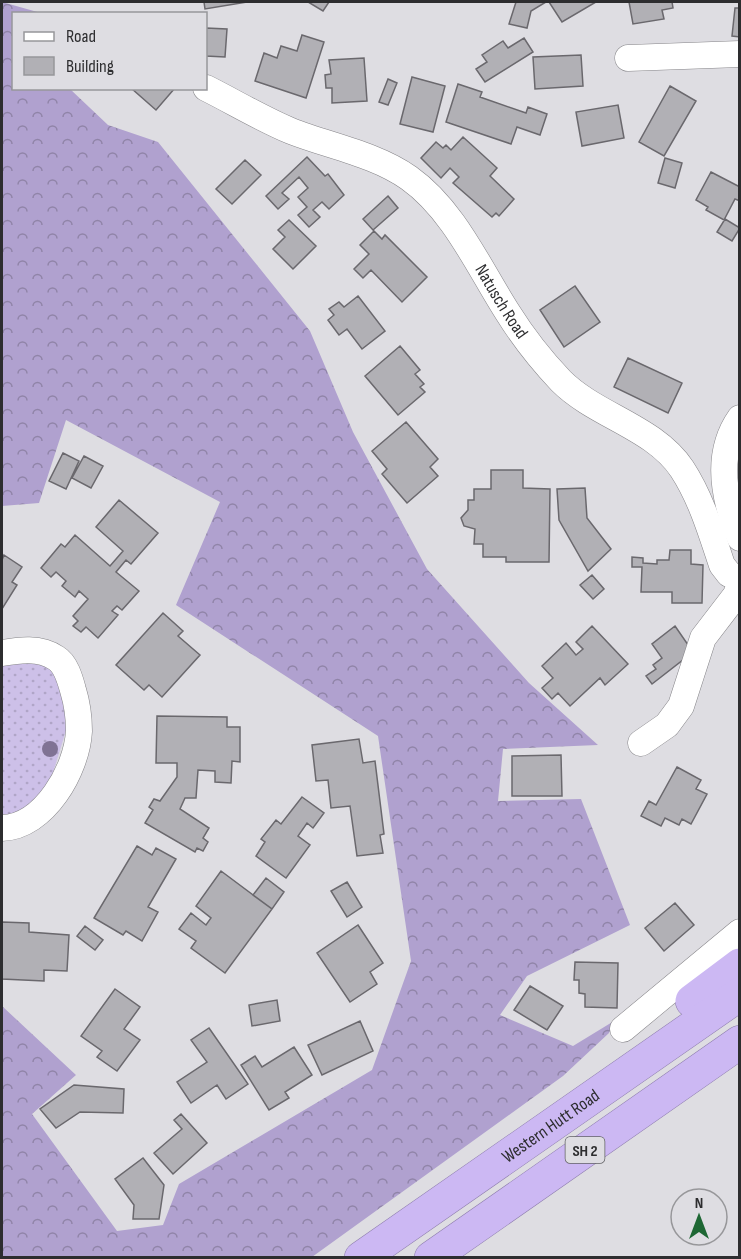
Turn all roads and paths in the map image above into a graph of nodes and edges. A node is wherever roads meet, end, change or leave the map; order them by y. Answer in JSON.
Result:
{"nodes":[{"id":1,"x":740,"y":54,"type":"edge"},
{"id":2,"x":628,"y":58,"type":"dead end"},
{"id":3,"x":207,"y":88,"type":"edge"},
{"id":4,"x":740,"y":418,"type":"edge"},
{"id":5,"x":740,"y":538,"type":"edge"},
{"id":6,"x":739,"y":581,"type":"edge"},
{"id":7,"x":2,"y":653,"type":"edge"},
{"id":8,"x":641,"y":743,"type":"dead end"},
{"id":9,"x":2,"y":828,"type":"edge"},
{"id":10,"x":740,"y":932,"type":"edge"},
{"id":11,"x":740,"y":965,"type":"edge"},
{"id":12,"x":740,"y":994,"type":"edge"},
{"id":13,"x":623,"y":1029,"type":"dead end"},
{"id":14,"x":740,"y":1041,"type":"edge"},
{"id":15,"x":557,"y":1119,"type":"junction"},
{"id":16,"x":361,"y":1257,"type":"edge"},
{"id":17,"x":430,"y":1257,"type":"edge"}],
"edges":[{"from":1,"to":2,"type":"street"},
{"from":3,"to":6,"type":"street","name":"Natusch Road"},
{"from":4,"to":5,"type":"street"},
{"from":6,"to":8,"type":"street","name":"Natusch Road"},
{"from":7,"to":9,"type":"street"},
{"from":10,"to":13,"type":"street"},
{"from":11,"to":15,"type":"highway"},
{"from":12,"to":15,"type":"highway","name":"Western Hutt Road","number":"SH 2"},
{"from":14,"to":17,"type":"highway","number":"SH 2"},
{"from":15,"to":16,"type":"highway","name":"Western Hutt Road","number":"SH 2"}]}
